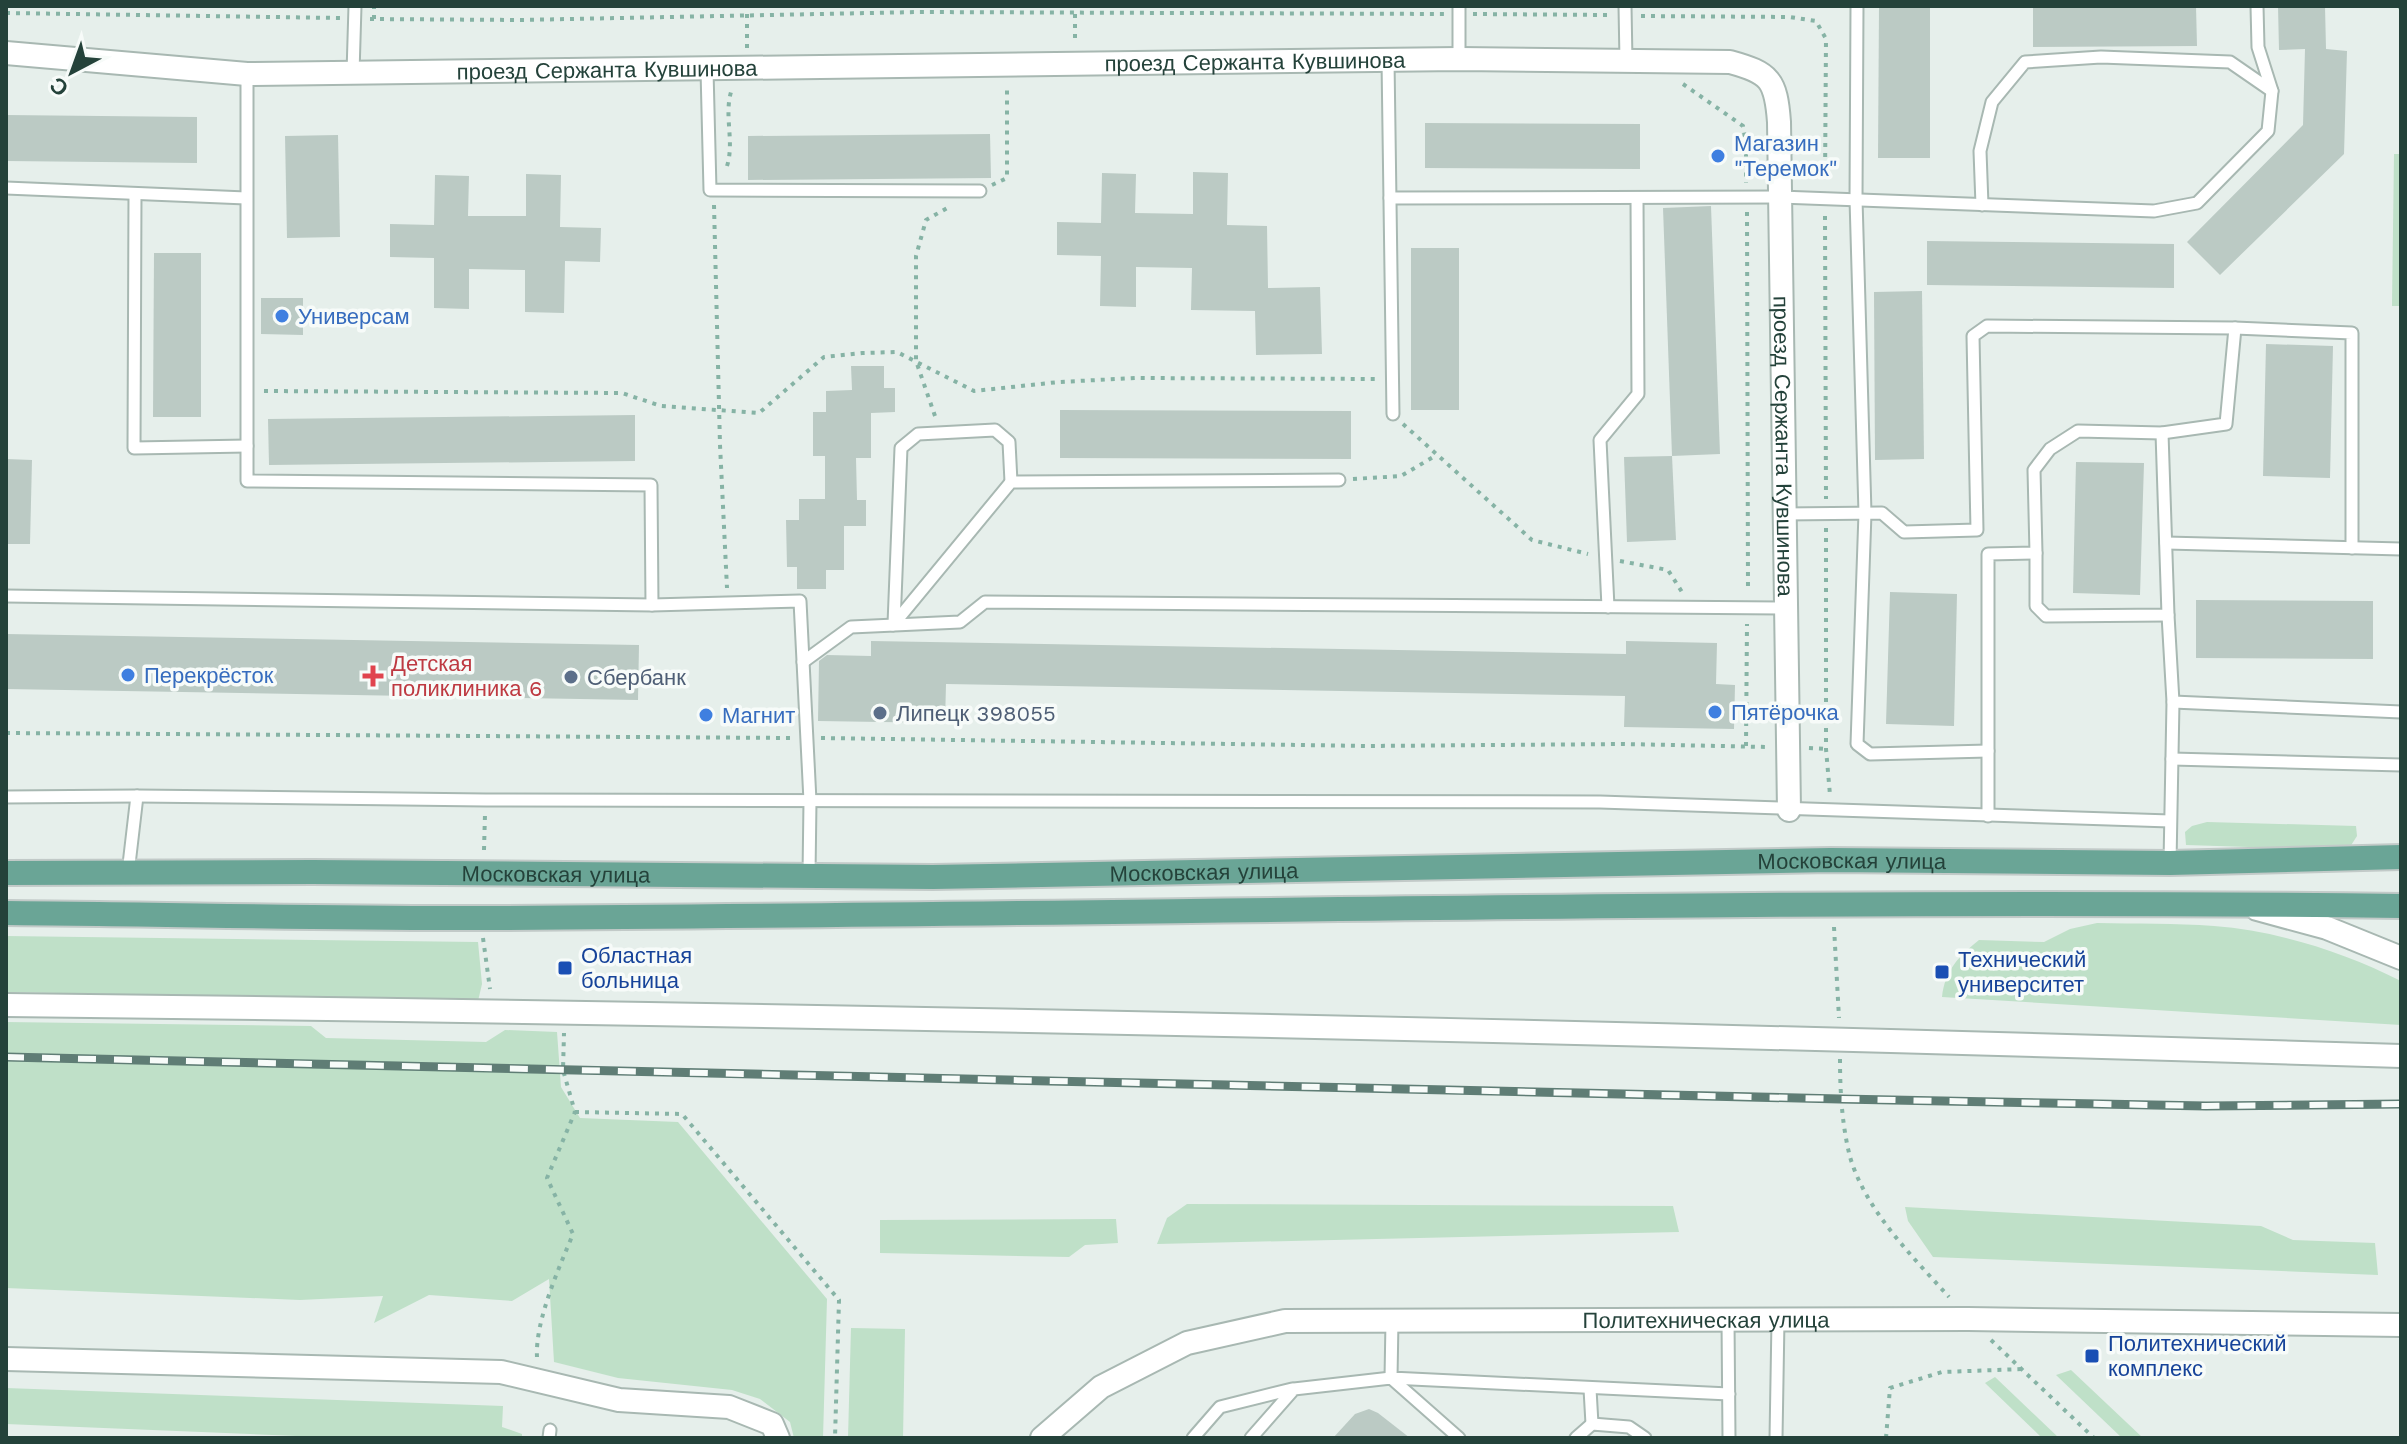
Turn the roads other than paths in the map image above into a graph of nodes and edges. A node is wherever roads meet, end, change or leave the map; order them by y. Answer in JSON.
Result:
{"nodes":[{"id":1,"x":1857,"y":6,"type":"edge"},
{"id":2,"x":2257,"y":6,"type":"edge"},
{"id":3,"x":1459,"y":10,"type":"edge"},
{"id":4,"x":1625,"y":11,"type":"edge"},
{"id":5,"x":355,"y":12,"type":"edge"},
{"id":6,"x":6,"y":53,"type":"edge"},
{"id":7,"x":1459,"y":59,"type":"junction"},
{"id":8,"x":1388,"y":60,"type":"junction"},
{"id":9,"x":1626,"y":61,"type":"junction"},
{"id":10,"x":707,"y":70,"type":"junction"},
{"id":11,"x":353,"y":73,"type":"junction"},
{"id":12,"x":247,"y":74,"type":"junction"},
{"id":13,"x":2272,"y":91,"type":"junction"},
{"id":14,"x":6,"y":188,"type":"edge"},
{"id":15,"x":980,"y":191,"type":"road end"},
{"id":16,"x":135,"y":194,"type":"junction"},
{"id":17,"x":1780,"y":197,"type":"junction"},
{"id":18,"x":246,"y":198,"type":"junction"},
{"id":19,"x":1390,"y":198,"type":"junction"},
{"id":20,"x":1637,"y":198,"type":"junction"},
{"id":21,"x":1856,"y":199,"type":"junction"},
{"id":22,"x":1982,"y":205,"type":"junction"},
{"id":23,"x":2235,"y":328,"type":"junction"},
{"id":24,"x":1393,"y":414,"type":"road end"},
{"id":25,"x":2162,"y":433,"type":"junction"},
{"id":26,"x":247,"y":446,"type":"junction"},
{"id":27,"x":1339,"y":480,"type":"road end"},
{"id":28,"x":1011,"y":482,"type":"junction"},
{"id":29,"x":1865,"y":513,"type":"junction"},
{"id":30,"x":1783,"y":514,"type":"junction"},
{"id":31,"x":2166,"y":543,"type":"junction"},
{"id":32,"x":2352,"y":548,"type":"junction"},
{"id":33,"x":2401,"y":549,"type":"edge"},
{"id":34,"x":2036,"y":553,"type":"junction"},
{"id":35,"x":6,"y":596,"type":"edge"},
{"id":36,"x":652,"y":605,"type":"junction"},
{"id":37,"x":1608,"y":607,"type":"junction"},
{"id":38,"x":1784,"y":608,"type":"junction"},
{"id":39,"x":2168,"y":615,"type":"junction"},
{"id":40,"x":893,"y":625,"type":"junction"},
{"id":41,"x":803,"y":662,"type":"junction"},
{"id":42,"x":2173,"y":702,"type":"junction"},
{"id":43,"x":2401,"y":712,"type":"edge"},
{"id":44,"x":1988,"y":751,"type":"junction"},
{"id":45,"x":2172,"y":759,"type":"junction"},
{"id":46,"x":2401,"y":765,"type":"edge"},
{"id":47,"x":137,"y":796,"type":"junction"},
{"id":48,"x":6,"y":797,"type":"edge"},
{"id":49,"x":810,"y":801,"type":"junction"},
{"id":50,"x":1789,"y":810,"type":"junction"},
{"id":51,"x":1988,"y":816,"type":"junction"},
{"id":52,"x":2170,"y":821,"type":"junction"},
{"id":53,"x":2401,"y":857,"type":"edge"},
{"id":54,"x":2170,"y":863,"type":"junction"},
{"id":55,"x":6,"y":873,"type":"edge"},
{"id":56,"x":128,"y":873,"type":"junction"},
{"id":57,"x":809,"y":875,"type":"junction"},
{"id":58,"x":2236,"y":904,"type":"junction"},
{"id":59,"x":2401,"y":906,"type":"edge"},
{"id":60,"x":6,"y":913,"type":"edge"},
{"id":61,"x":2401,"y":958,"type":"edge"},
{"id":62,"x":6,"y":1005,"type":"edge"},
{"id":63,"x":2401,"y":1056,"type":"edge"},
{"id":64,"x":1728,"y":1320,"type":"junction"},
{"id":65,"x":1778,"y":1320,"type":"junction"},
{"id":66,"x":1392,"y":1321,"type":"junction"},
{"id":67,"x":2401,"y":1325,"type":"edge"},
{"id":68,"x":6,"y":1359,"type":"edge"},
{"id":69,"x":1391,"y":1378,"type":"junction"},
{"id":70,"x":1294,"y":1389,"type":"junction"},
{"id":71,"x":1590,"y":1389,"type":"junction"},
{"id":72,"x":1729,"y":1394,"type":"junction"},
{"id":73,"x":1592,"y":1424,"type":"junction"},
{"id":74,"x":778,"y":1438,"type":"edge"},
{"id":75,"x":1042,"y":1438,"type":"edge"},
{"id":76,"x":1193,"y":1438,"type":"edge"},
{"id":77,"x":1251,"y":1438,"type":"edge"},
{"id":78,"x":1459,"y":1438,"type":"edge"},
{"id":79,"x":1576,"y":1438,"type":"edge"},
{"id":80,"x":1645,"y":1438,"type":"edge"},
{"id":81,"x":1729,"y":1438,"type":"edge"},
{"id":82,"x":1776,"y":1438,"type":"edge"}],
"edges":[{"from":1,"to":21,"type":"lane"},
{"from":2,"to":13,"type":"lane"},
{"from":3,"to":7,"type":"lane"},
{"from":4,"to":9,"type":"lane"},
{"from":5,"to":11,"type":"lane"},
{"from":6,"to":12,"type":"street","name":"проезд Сержанта Кувшинова"},
{"from":7,"to":8,"type":"street","name":"проезд Сержанта Кувшинова"},
{"from":7,"to":9,"type":"street","name":"проезд Сержанта Кувшинова"},
{"from":8,"to":10,"type":"street","name":"проезд Сержанта Кувшинова"},
{"from":8,"to":19,"type":"lane"},
{"from":9,"to":17,"type":"street","name":"проезд Сержанта Кувшинова"},
{"from":10,"to":11,"type":"street","name":"проезд Сержанта Кувшинова"},
{"from":10,"to":15,"type":"lane"},
{"from":11,"to":12,"type":"street","name":"проезд Сержанта Кувшинова"},
{"from":12,"to":18,"type":"lane"},
{"from":13,"to":22,"type":"lane"},
{"from":13,"to":22,"type":"lane"},
{"from":14,"to":16,"type":"lane"},
{"from":16,"to":18,"type":"lane"},
{"from":16,"to":26,"type":"lane"},
{"from":17,"to":20,"type":"lane"},
{"from":17,"to":21,"type":"lane"},
{"from":17,"to":30,"type":"street","name":"проезд Сержанта Кувшинова"},
{"from":18,"to":26,"type":"lane"},
{"from":19,"to":20,"type":"lane"},
{"from":19,"to":24,"type":"lane"},
{"from":20,"to":37,"type":"lane"},
{"from":21,"to":22,"type":"lane"},
{"from":21,"to":29,"type":"lane"},
{"from":23,"to":25,"type":"lane"},
{"from":23,"to":29,"type":"lane"},
{"from":23,"to":32,"type":"lane"},
{"from":25,"to":31,"type":"lane"},
{"from":25,"to":34,"type":"lane"},
{"from":26,"to":36,"type":"lane"},
{"from":27,"to":28,"type":"lane"},
{"from":28,"to":40,"type":"lane"},
{"from":28,"to":40,"type":"lane"},
{"from":29,"to":30,"type":"lane"},
{"from":29,"to":44,"type":"lane"},
{"from":30,"to":38,"type":"street","name":"проезд Сержанта Кувшинова"},
{"from":31,"to":32,"type":"lane"},
{"from":31,"to":39,"type":"lane"},
{"from":32,"to":33,"type":"lane"},
{"from":34,"to":39,"type":"lane"},
{"from":34,"to":44,"type":"lane"},
{"from":35,"to":36,"type":"lane"},
{"from":36,"to":41,"type":"lane"},
{"from":37,"to":38,"type":"lane"},
{"from":37,"to":40,"type":"lane"},
{"from":38,"to":50,"type":"street","name":"проезд Сержанта Кувшинова"},
{"from":39,"to":42,"type":"lane"},
{"from":40,"to":41,"type":"lane"},
{"from":41,"to":49,"type":"lane"},
{"from":42,"to":43,"type":"lane"},
{"from":42,"to":45,"type":"lane"},
{"from":44,"to":51,"type":"lane"},
{"from":45,"to":46,"type":"lane"},
{"from":45,"to":52,"type":"lane"},
{"from":47,"to":48,"type":"lane"},
{"from":47,"to":49,"type":"lane"},
{"from":47,"to":56,"type":"lane"},
{"from":49,"to":50,"type":"lane"},
{"from":49,"to":57,"type":"lane"},
{"from":50,"to":51,"type":"lane"},
{"from":51,"to":52,"type":"lane"},
{"from":52,"to":54,"type":"lane"},
{"from":53,"to":54,"type":"main road","name":"Московская улица"},
{"from":54,"to":57,"type":"main road","name":"Московская улица"},
{"from":55,"to":56,"type":"main road","name":"Московская улица"},
{"from":56,"to":57,"type":"main road","name":"Московская улица"},
{"from":58,"to":59,"type":"main road","name":"Московская улица"},
{"from":58,"to":60,"type":"main road","name":"Московская улица"},
{"from":58,"to":61,"type":"street"},
{"from":62,"to":63,"type":"street"},
{"from":64,"to":65,"type":"street","name":"Политехническая улица"},
{"from":64,"to":66,"type":"street","name":"Политехническая улица"},
{"from":64,"to":72,"type":"lane"},
{"from":65,"to":67,"type":"street","name":"Политехническая улица"},
{"from":65,"to":82,"type":"lane"},
{"from":66,"to":69,"type":"lane"},
{"from":66,"to":75,"type":"street","name":"Политехническая улица"},
{"from":68,"to":74,"type":"street"},
{"from":69,"to":70,"type":"lane"},
{"from":69,"to":71,"type":"lane"},
{"from":69,"to":78,"type":"lane"},
{"from":70,"to":76,"type":"lane"},
{"from":70,"to":77,"type":"lane"},
{"from":71,"to":72,"type":"lane"},
{"from":71,"to":73,"type":"lane"},
{"from":72,"to":81,"type":"lane"},
{"from":73,"to":79,"type":"lane"},
{"from":73,"to":80,"type":"lane"}]}
